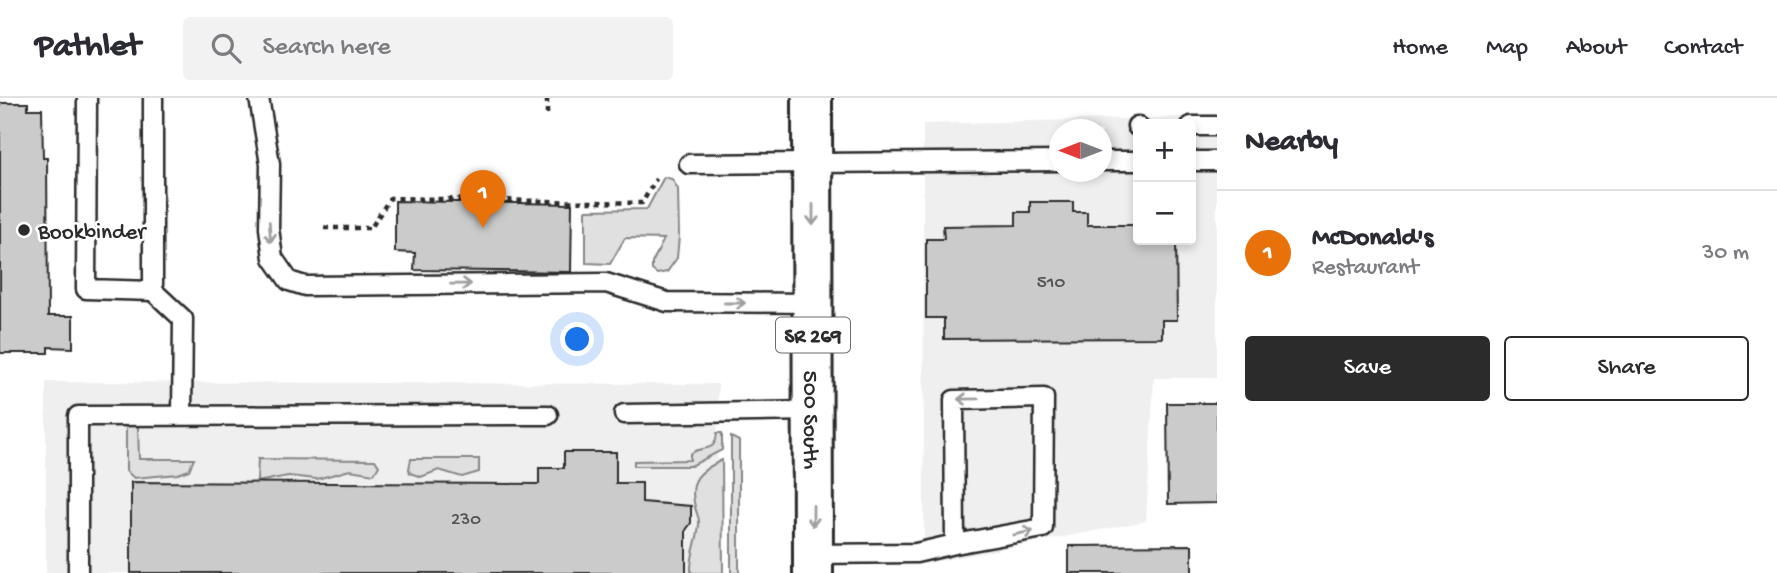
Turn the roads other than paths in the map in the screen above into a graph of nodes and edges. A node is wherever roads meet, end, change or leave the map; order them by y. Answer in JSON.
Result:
{"nodes":[{"id":1,"x":87,"y":98,"type":"edge"},
{"id":2,"x":153,"y":98,"type":"edge"},
{"id":3,"x":258,"y":98,"type":"edge"},
{"id":4,"x":812,"y":98,"type":"edge"},
{"id":5,"x":1196,"y":126,"type":"edge"},
{"id":6,"x":1217,"y":126,"type":"edge"},
{"id":7,"x":1049,"y":161,"type":"edge"},
{"id":8,"x":1112,"y":161,"type":"edge"},
{"id":9,"x":1133,"y":161,"type":"edge"},
{"id":10,"x":1196,"y":161,"type":"edge"},
{"id":11,"x":1217,"y":161,"type":"edge"},
{"id":12,"x":812,"y":162,"type":"junction"},
{"id":13,"x":690,"y":164,"type":"dead end"},
{"id":14,"x":153,"y":291,"type":"junction"},
{"id":15,"x":813,"y":303,"type":"junction"},
{"id":16,"x":813,"y":411,"type":"junction"},
{"id":17,"x":624,"y":414,"type":"dead end"},
{"id":18,"x":182,"y":415,"type":"junction"},
{"id":19,"x":548,"y":415,"type":"dead end"},
{"id":20,"x":955,"y":544,"type":"junction"},
{"id":21,"x":813,"y":563,"type":"edge"},
{"id":22,"x":78,"y":573,"type":"edge"}],
"edges":[{"from":1,"to":14,"type":"lane"},
{"from":2,"to":14,"type":"lane"},
{"from":3,"to":15,"type":"lane","one_way":true},
{"from":4,"to":12,"type":"main road","name":"500 South","number":"SR 269"},
{"from":5,"to":6,"type":"lane"},
{"from":7,"to":12,"type":"lane"},
{"from":8,"to":9,"type":"lane"},
{"from":10,"to":11,"type":"lane"},
{"from":12,"to":13,"type":"lane"},
{"from":12,"to":15,"type":"main road","name":"500 South","number":"SR 269","one_way":true},
{"from":14,"to":18,"type":"lane"},
{"from":15,"to":16,"type":"main road","name":"500 South","number":"SR 269"},
{"from":16,"to":17,"type":"lane"},
{"from":16,"to":21,"type":"main road","name":"500 South","number":"SR 269","one_way":true},
{"from":18,"to":19,"type":"lane"},
{"from":18,"to":22,"type":"lane"},
{"from":20,"to":20,"type":"lane","one_way":true},
{"from":20,"to":21,"type":"lane"}]}
